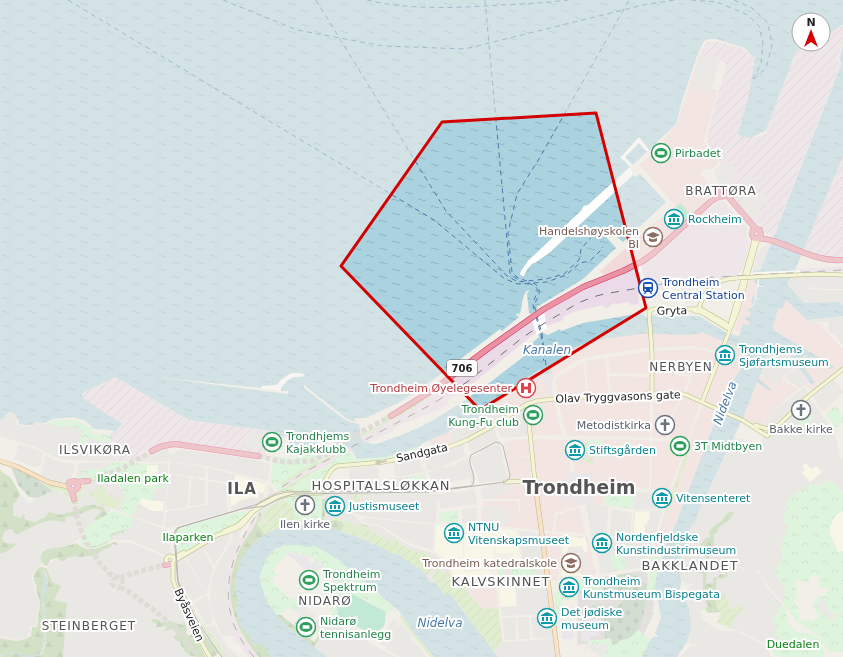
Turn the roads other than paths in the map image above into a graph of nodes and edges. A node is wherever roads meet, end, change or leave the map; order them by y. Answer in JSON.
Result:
{"nodes":[{"id":1,"x":754,"y":230,"type":"junction"},
{"id":2,"x":758,"y":237,"type":"junction"},
{"id":3,"x":843,"y":261,"type":"edge"},
{"id":4,"x":843,"y":275,"type":"edge"},
{"id":5,"x":698,"y":310,"type":"junction"},
{"id":6,"x":731,"y":321,"type":"junction"},
{"id":7,"x":725,"y":323,"type":"junction"},
{"id":8,"x":730,"y":328,"type":"junction"},
{"id":9,"x":843,"y":369,"type":"edge"},
{"id":10,"x":652,"y":394,"type":"junction"},
{"id":11,"x":807,"y":398,"type":"junction"},
{"id":12,"x":702,"y":402,"type":"junction"},
{"id":13,"x":527,"y":404,"type":"junction"},
{"id":14,"x":391,"y":416,"type":"tunnel mouth"},
{"id":15,"x":748,"y":423,"type":"junction"},
{"id":16,"x":767,"y":429,"type":"junction"},
{"id":17,"x":770,"y":433,"type":"junction"},
{"id":18,"x":764,"y":434,"type":"junction"},
{"id":19,"x":179,"y":446,"type":"dead end"},
{"id":20,"x":258,"y":456,"type":"tunnel mouth"},
{"id":21,"x":0,"y":461,"type":"edge"},
{"id":22,"x":535,"y":482,"type":"junction"},
{"id":23,"x":73,"y":487,"type":"joint"},
{"id":24,"x":323,"y":492,"type":"junction"},
{"id":25,"x":74,"y":498,"type":"tunnel mouth"},
{"id":26,"x":218,"y":535,"type":"junction"},
{"id":27,"x":210,"y":657,"type":"edge"},
{"id":28,"x":558,"y":657,"type":"edge"}],
"edges":[{"from":1,"to":2,"type":"highway"},
{"from":1,"to":2,"type":"highway","number":"706"},
{"from":1,"to":14,"type":"highway","number":"706"},
{"from":2,"to":3,"type":"highway","number":"706"},
{"from":2,"to":6,"type":"main road"},
{"from":2,"to":8,"type":"main road"},
{"from":4,"to":5,"type":"main road","name":"Gryta","bridge":true},
{"from":5,"to":7,"type":"main road","name":"Gryta"},
{"from":5,"to":8,"type":"main road","name":"Gryta"},
{"from":5,"to":10,"type":"main road","name":"Gryta"},
{"from":6,"to":7,"type":"main road"},
{"from":6,"to":8,"type":"main road"},
{"from":7,"to":8,"type":"main road","name":"Gryta"},
{"from":8,"to":12,"type":"main road"},
{"from":9,"to":11,"type":"main road"},
{"from":10,"to":12,"type":"main road","name":"Olav Tryggvasons gate"},
{"from":10,"to":13,"type":"main road","name":"Olav Tryggvasons gate"},
{"from":11,"to":16,"type":"main road"},
{"from":11,"to":17,"type":"main road"},
{"from":12,"to":15,"type":"main road","name":"Olav Tryggvasons gate"},
{"from":13,"to":22,"type":"main road"},
{"from":13,"to":24,"type":"main road","name":"Sandgata","one_way":true},
{"from":15,"to":16,"type":"main road"},
{"from":15,"to":18,"type":"main road"},
{"from":16,"to":17,"type":"main road"},
{"from":16,"to":18,"type":"main road"},
{"from":17,"to":18,"type":"main road"},
{"from":19,"to":20,"type":"highway"},
{"from":21,"to":23,"type":"main road"},
{"from":22,"to":22,"type":"main road"},
{"from":22,"to":28,"type":"main road"},
{"from":23,"to":25,"type":"highway"},
{"from":24,"to":26,"type":"main road"},
{"from":24,"to":26,"type":"main road"},
{"from":26,"to":27,"type":"main road","name":"Byåsveien"}]}
